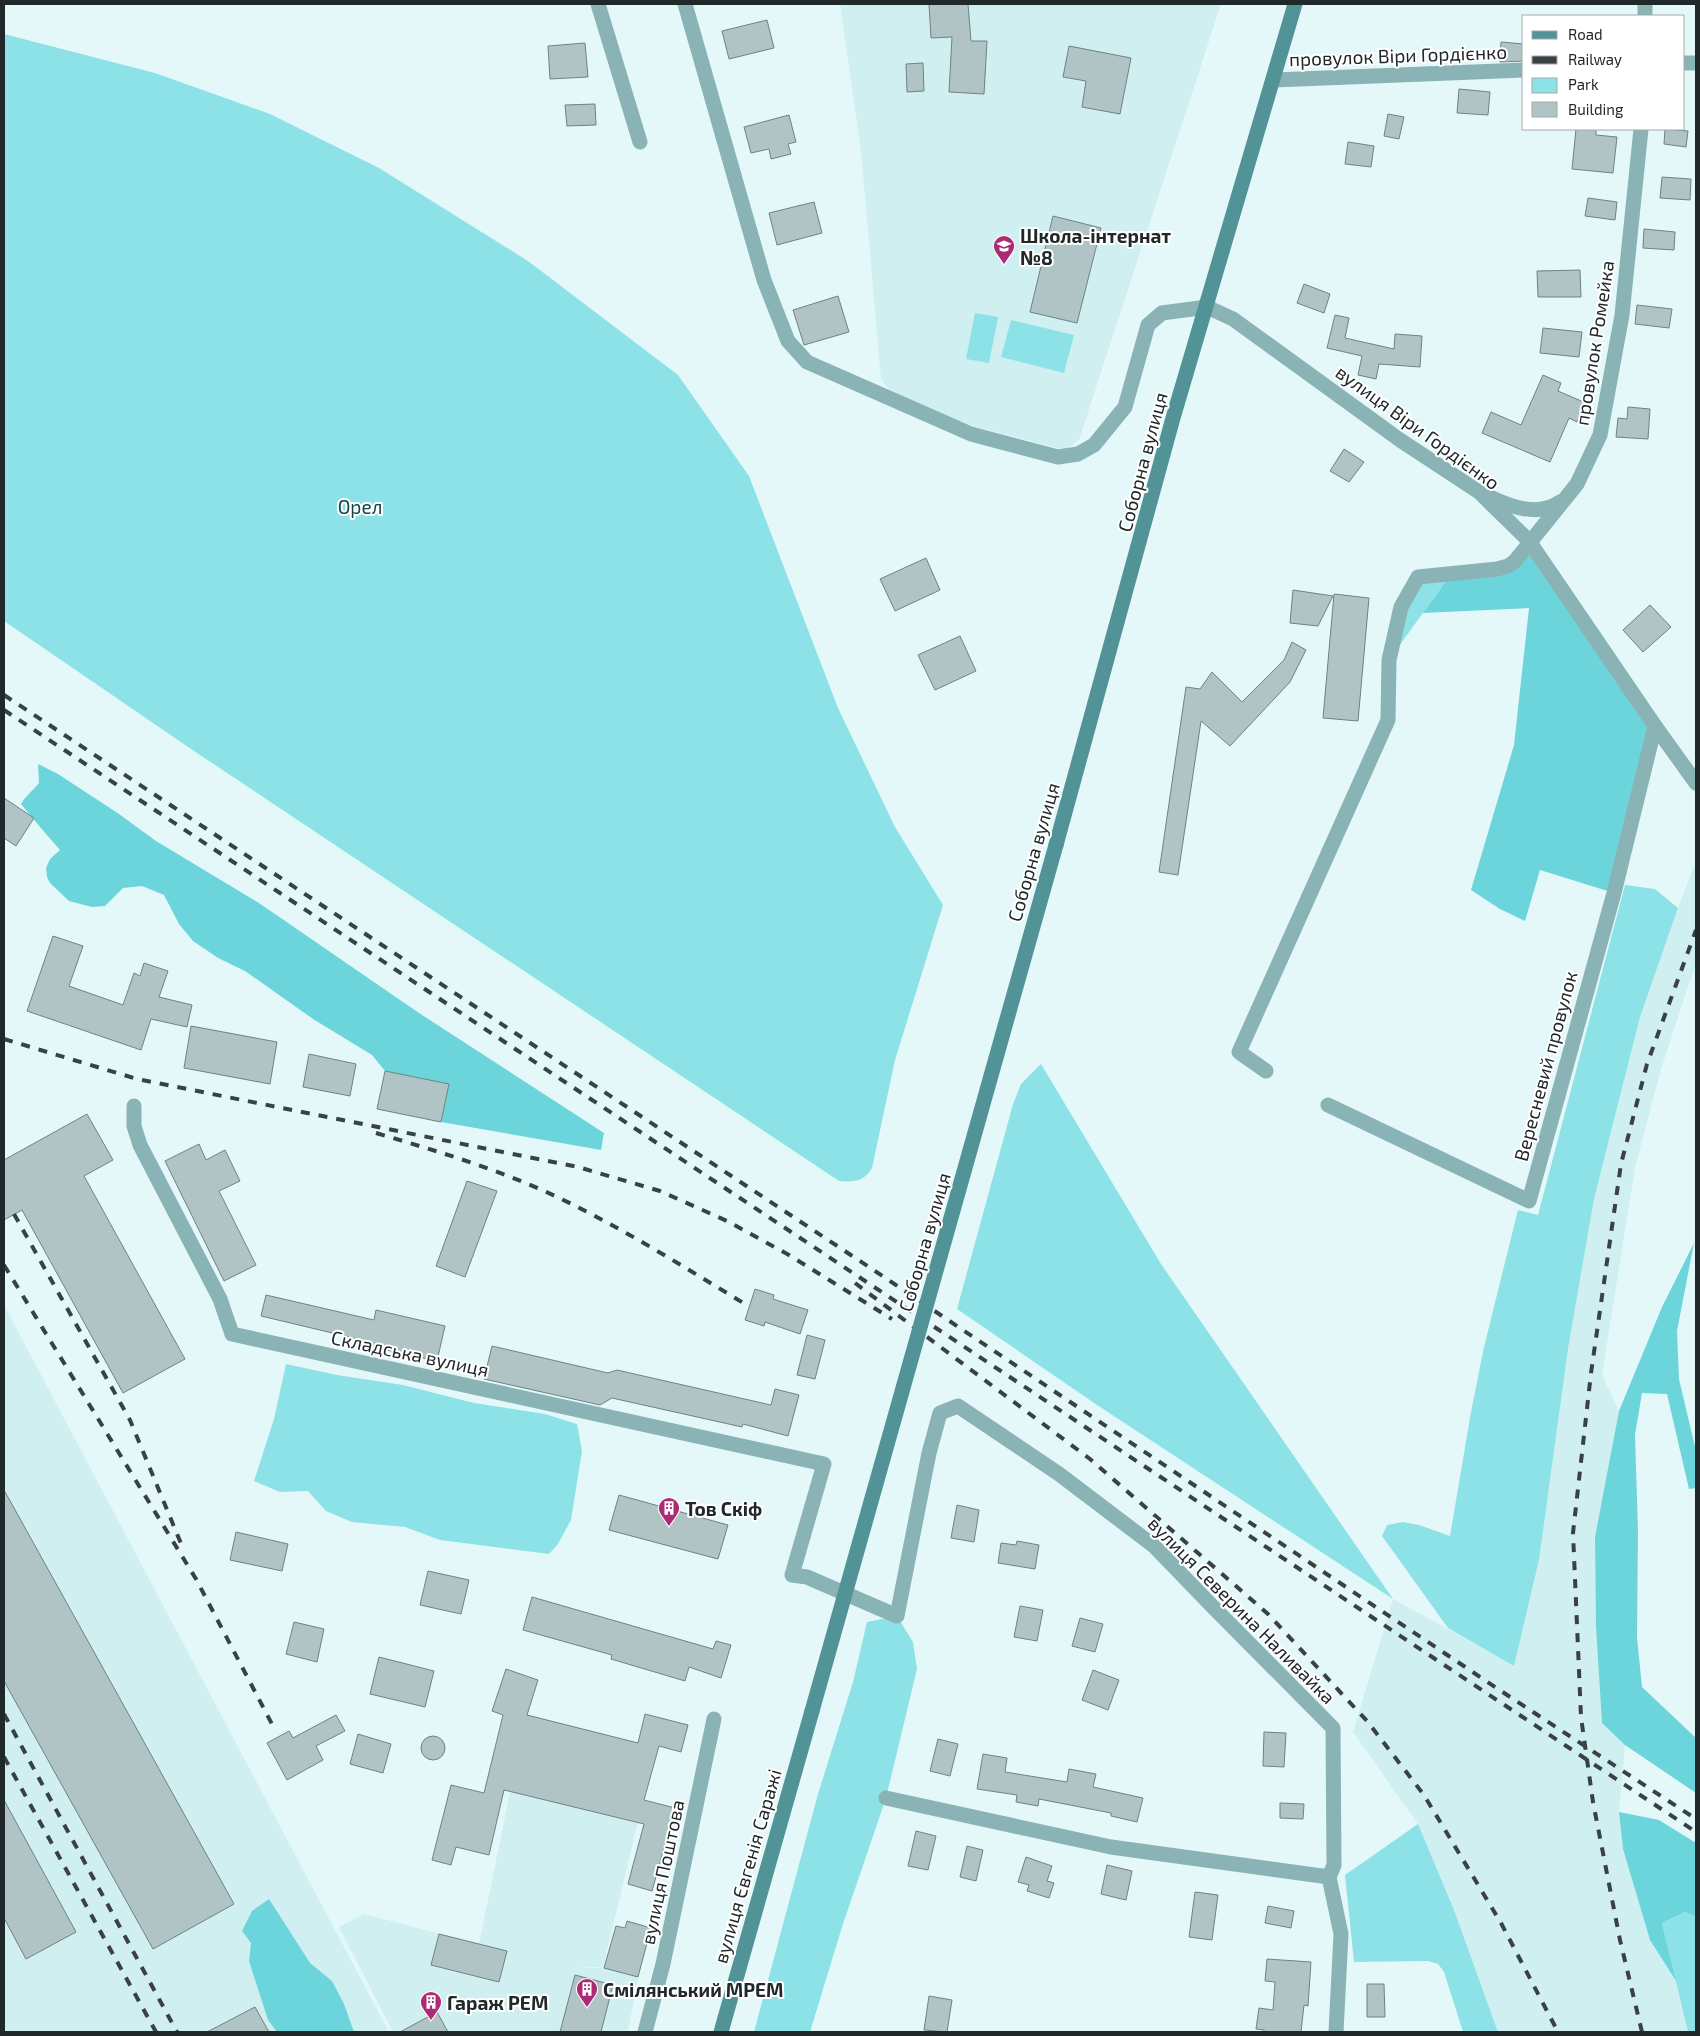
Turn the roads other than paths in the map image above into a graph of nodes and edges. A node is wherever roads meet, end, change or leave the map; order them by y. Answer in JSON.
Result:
{"nodes":[{"id":1,"x":598,"y":4,"type":"edge"},
{"id":2,"x":686,"y":4,"type":"edge"},
{"id":3,"x":1295,"y":4,"type":"edge"},
{"id":4,"x":1522,"y":70,"type":"edge"},
{"id":5,"x":1274,"y":80,"type":"junction"},
{"id":6,"x":1641,"y":130,"type":"edge"},
{"id":7,"x":640,"y":142,"type":"dead end"},
{"id":8,"x":1207,"y":307,"type":"junction"},
{"id":9,"x":1479,"y":492,"type":"junction"},
{"id":10,"x":1565,"y":498,"type":"junction"},
{"id":11,"x":1529,"y":541,"type":"junction"},
{"id":12,"x":1654,"y":726,"type":"junction"},
{"id":13,"x":1696,"y":783,"type":"edge"},
{"id":14,"x":1266,"y":1071,"type":"dead end"},
{"id":15,"x":1328,"y":1105,"type":"dead end"},
{"id":16,"x":134,"y":1106,"type":"dead end"},
{"id":17,"x":896,"y":1616,"type":"joint"},
{"id":18,"x":812,"y":1711,"type":"joint"},
{"id":19,"x":714,"y":1719,"type":"dead end"},
{"id":20,"x":886,"y":1798,"type":"dead end"},
{"id":21,"x":1329,"y":1877,"type":"junction"},
{"id":22,"x":645,"y":2032,"type":"edge"},
{"id":23,"x":721,"y":2032,"type":"edge"},
{"id":24,"x":1336,"y":2032,"type":"edge"}],
"edges":[{"from":1,"to":7,"type":"street"},
{"from":2,"to":8,"type":"street"},
{"from":3,"to":5,"type":"main road","name":"Соборна вулиця"},
{"from":4,"to":5,"type":"street","name":"провулок Віри Гордієнко"},
{"from":5,"to":8,"type":"main road","name":"Соборна вулиця"},
{"from":6,"to":10,"type":"street","name":"провулок Ромейка"},
{"from":8,"to":9,"type":"street","name":"вулиця Віри Гордієнко"},
{"from":8,"to":18,"type":"main road","name":"Соборна вулиця","bridge":true},
{"from":9,"to":10,"type":"street"},
{"from":9,"to":11,"type":"street","name":"вулиця Віри Гордієнко"},
{"from":10,"to":11,"type":"street","name":"провулок Ромейка"},
{"from":11,"to":12,"type":"street","name":"вулиця Віри Гордієнко"},
{"from":11,"to":14,"type":"street","name":"провулок Ромейка"},
{"from":12,"to":13,"type":"street","name":"вулиця Віри Гордієнко"},
{"from":12,"to":15,"type":"street","name":"Вересневий провулок"},
{"from":16,"to":17,"type":"street","name":"Складська вулиця"},
{"from":17,"to":21,"type":"street","name":"вулиця Северина Наливайка"},
{"from":18,"to":23,"type":"main road","name":"вулиця Євгенія Саражі"},
{"from":19,"to":22,"type":"street","name":"вулиця Поштова"},
{"from":20,"to":21,"type":"street"},
{"from":21,"to":24,"type":"street","name":"вулиця Северина Наливайка"}]}
